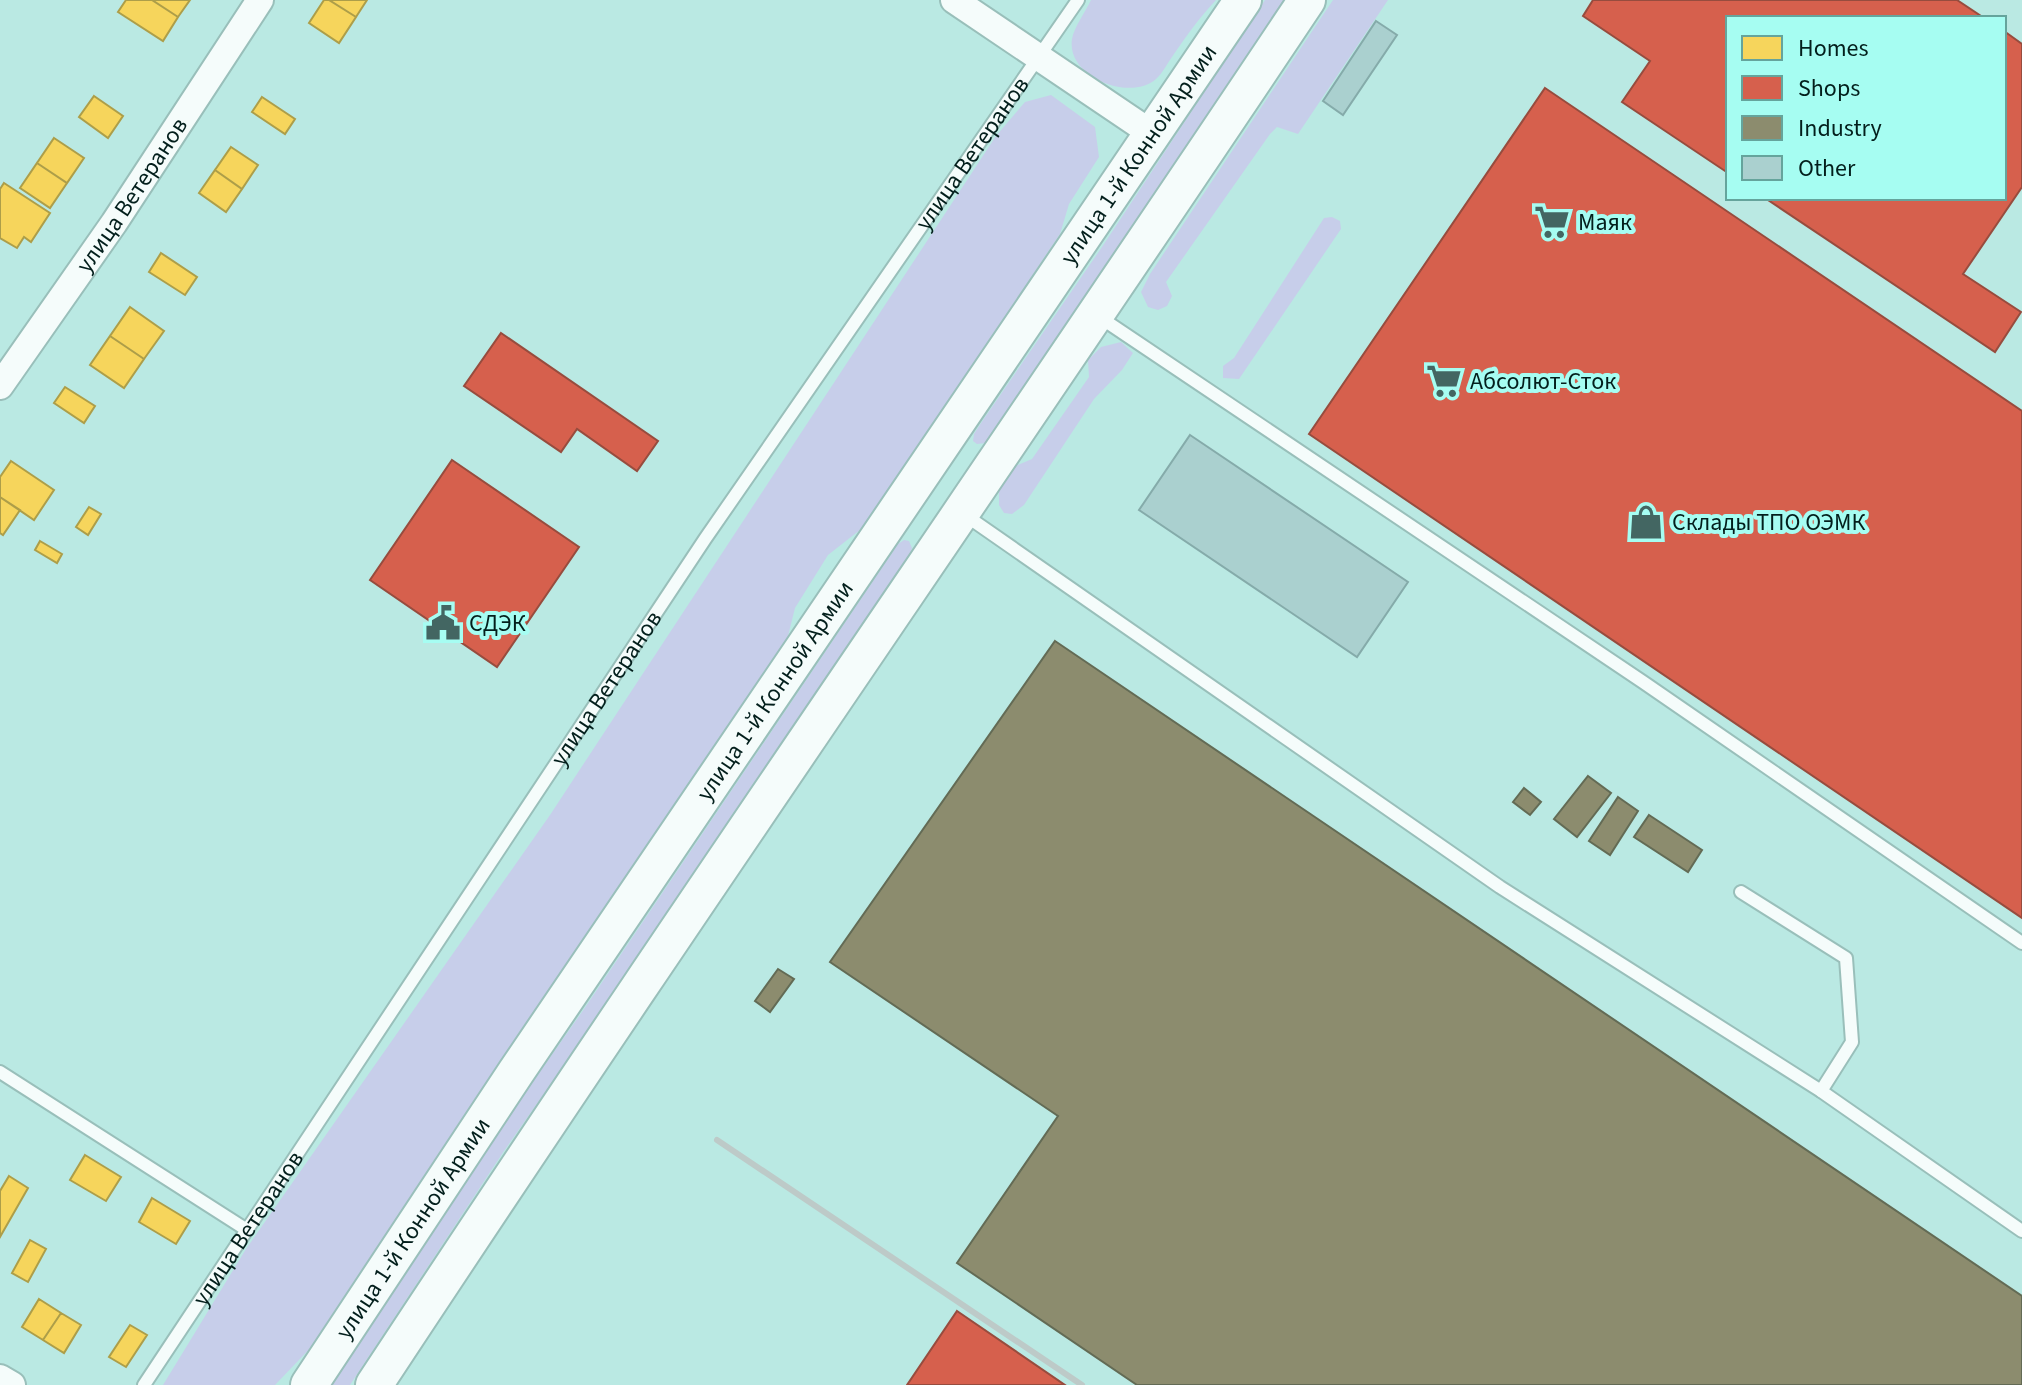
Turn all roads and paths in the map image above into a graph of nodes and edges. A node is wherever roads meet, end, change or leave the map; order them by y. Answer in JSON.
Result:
{"nodes":[{"id":1,"x":260,"y":0,"type":"edge"},
{"id":2,"x":954,"y":0,"type":"edge"},
{"id":3,"x":1078,"y":0,"type":"edge"},
{"id":4,"x":1243,"y":0,"type":"edge"},
{"id":5,"x":1307,"y":0,"type":"edge"},
{"id":6,"x":1039,"y":59,"type":"junction"},
{"id":7,"x":1154,"y":135,"type":"junction"},
{"id":8,"x":1097,"y":315,"type":"junction"},
{"id":9,"x":0,"y":386,"type":"edge"},
{"id":10,"x":918,"y":483,"type":"junction"},
{"id":11,"x":962,"y":513,"type":"junction"},
{"id":12,"x":1741,"y":892,"type":"dead end"},
{"id":13,"x":2022,"y":943,"type":"edge"},
{"id":14,"x":0,"y":1072,"type":"edge"},
{"id":15,"x":1821,"y":1091,"type":"junction"},
{"id":16,"x":247,"y":1230,"type":"junction"},
{"id":17,"x":2022,"y":1231,"type":"edge"},
{"id":18,"x":0,"y":1378,"type":"edge"},
{"id":19,"x":12,"y":1385,"type":"edge"},
{"id":20,"x":144,"y":1385,"type":"edge"},
{"id":21,"x":309,"y":1385,"type":"edge"},
{"id":22,"x":374,"y":1385,"type":"edge"}],
"edges":[{"from":1,"to":9,"type":"street","name":"улица Ветеранов"},
{"from":2,"to":6,"type":"street"},
{"from":3,"to":6,"type":"lane","name":"улица Ветеранов"},
{"from":4,"to":7,"type":"main road","name":"улица 1-й Конной Армии"},
{"from":5,"to":8,"type":"main road"},
{"from":6,"to":7,"type":"street"},
{"from":6,"to":16,"type":"lane","name":"улица Ветеранов"},
{"from":7,"to":10,"type":"main road","name":"улица 1-й Конной Армии"},
{"from":8,"to":11,"type":"main road"},
{"from":8,"to":13,"type":"lane"},
{"from":10,"to":11,"type":"main road"},
{"from":10,"to":21,"type":"main road","name":"улица 1-й Конной Армии"},
{"from":11,"to":15,"type":"lane"},
{"from":11,"to":22,"type":"main road"},
{"from":12,"to":15,"type":"lane"},
{"from":14,"to":16,"type":"lane"},
{"from":15,"to":17,"type":"lane"},
{"from":16,"to":20,"type":"lane","name":"улица Ветеранов"},
{"from":18,"to":19,"type":"street"}]}
